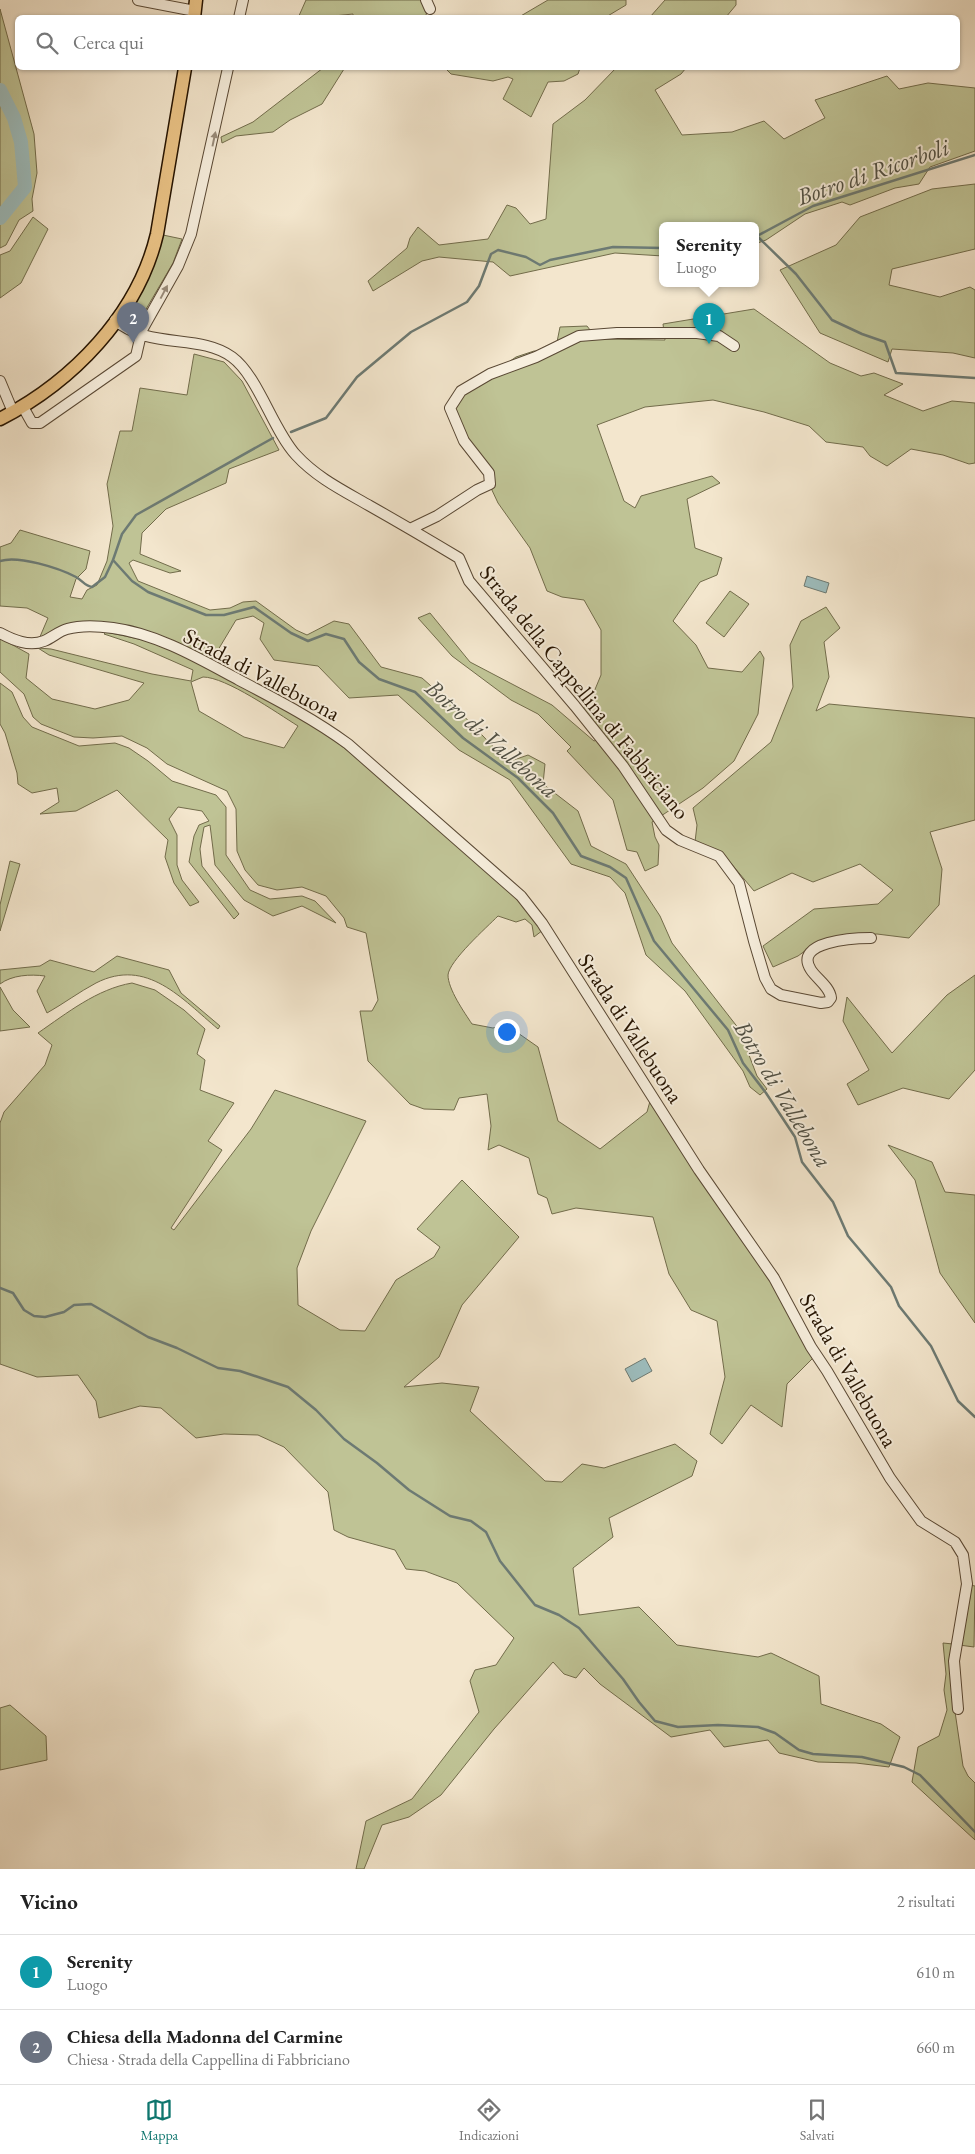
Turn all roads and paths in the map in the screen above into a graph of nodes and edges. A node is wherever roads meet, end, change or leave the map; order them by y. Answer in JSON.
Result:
{"nodes":[{"id":1,"x":138,"y":0,"type":"edge"},
{"id":2,"x":243,"y":0,"type":"edge"},
{"id":3,"x":195,"y":10,"type":"edge"},
{"id":4,"x":240,"y":15,"type":"edge"},
{"id":5,"x":185,"y":70,"type":"edge"},
{"id":6,"x":228,"y":70,"type":"edge"},
{"id":7,"x":115,"y":320,"type":"junction"},
{"id":8,"x":140,"y":335,"type":"junction"},
{"id":9,"x":734,"y":346,"type":"dead end"},
{"id":10,"x":0,"y":381,"type":"edge"},
{"id":11,"x":18,"y":410,"type":"junction"},
{"id":12,"x":0,"y":419,"type":"edge"},
{"id":13,"x":410,"y":529,"type":"junction"},
{"id":14,"x":0,"y":633,"type":"edge"},
{"id":15,"x":871,"y":938,"type":"dead end"},
{"id":16,"x":958,"y":1709,"type":"dead end"}],
"edges":[{"from":1,"to":3,"type":"street"},
{"from":2,"to":4,"type":"street"},
{"from":5,"to":7,"type":"main road"},
{"from":8,"to":6,"type":"street","one_way":true},
{"from":7,"to":8,"type":"street","name":"Strada della Cappellina di Fabbriciano"},
{"from":7,"to":11,"type":"main road"},
{"from":8,"to":11,"type":"street"},
{"from":8,"to":13,"type":"street","name":"Strada della Cappellina di Fabbriciano"},
{"from":9,"to":13,"type":"street"},
{"from":10,"to":11,"type":"street"},
{"from":11,"to":12,"type":"main road"},
{"from":13,"to":15,"type":"street","name":"Strada della Cappellina di Fabbriciano"},
{"from":14,"to":16,"type":"street","name":"Strada di Vallebuona"}]}
